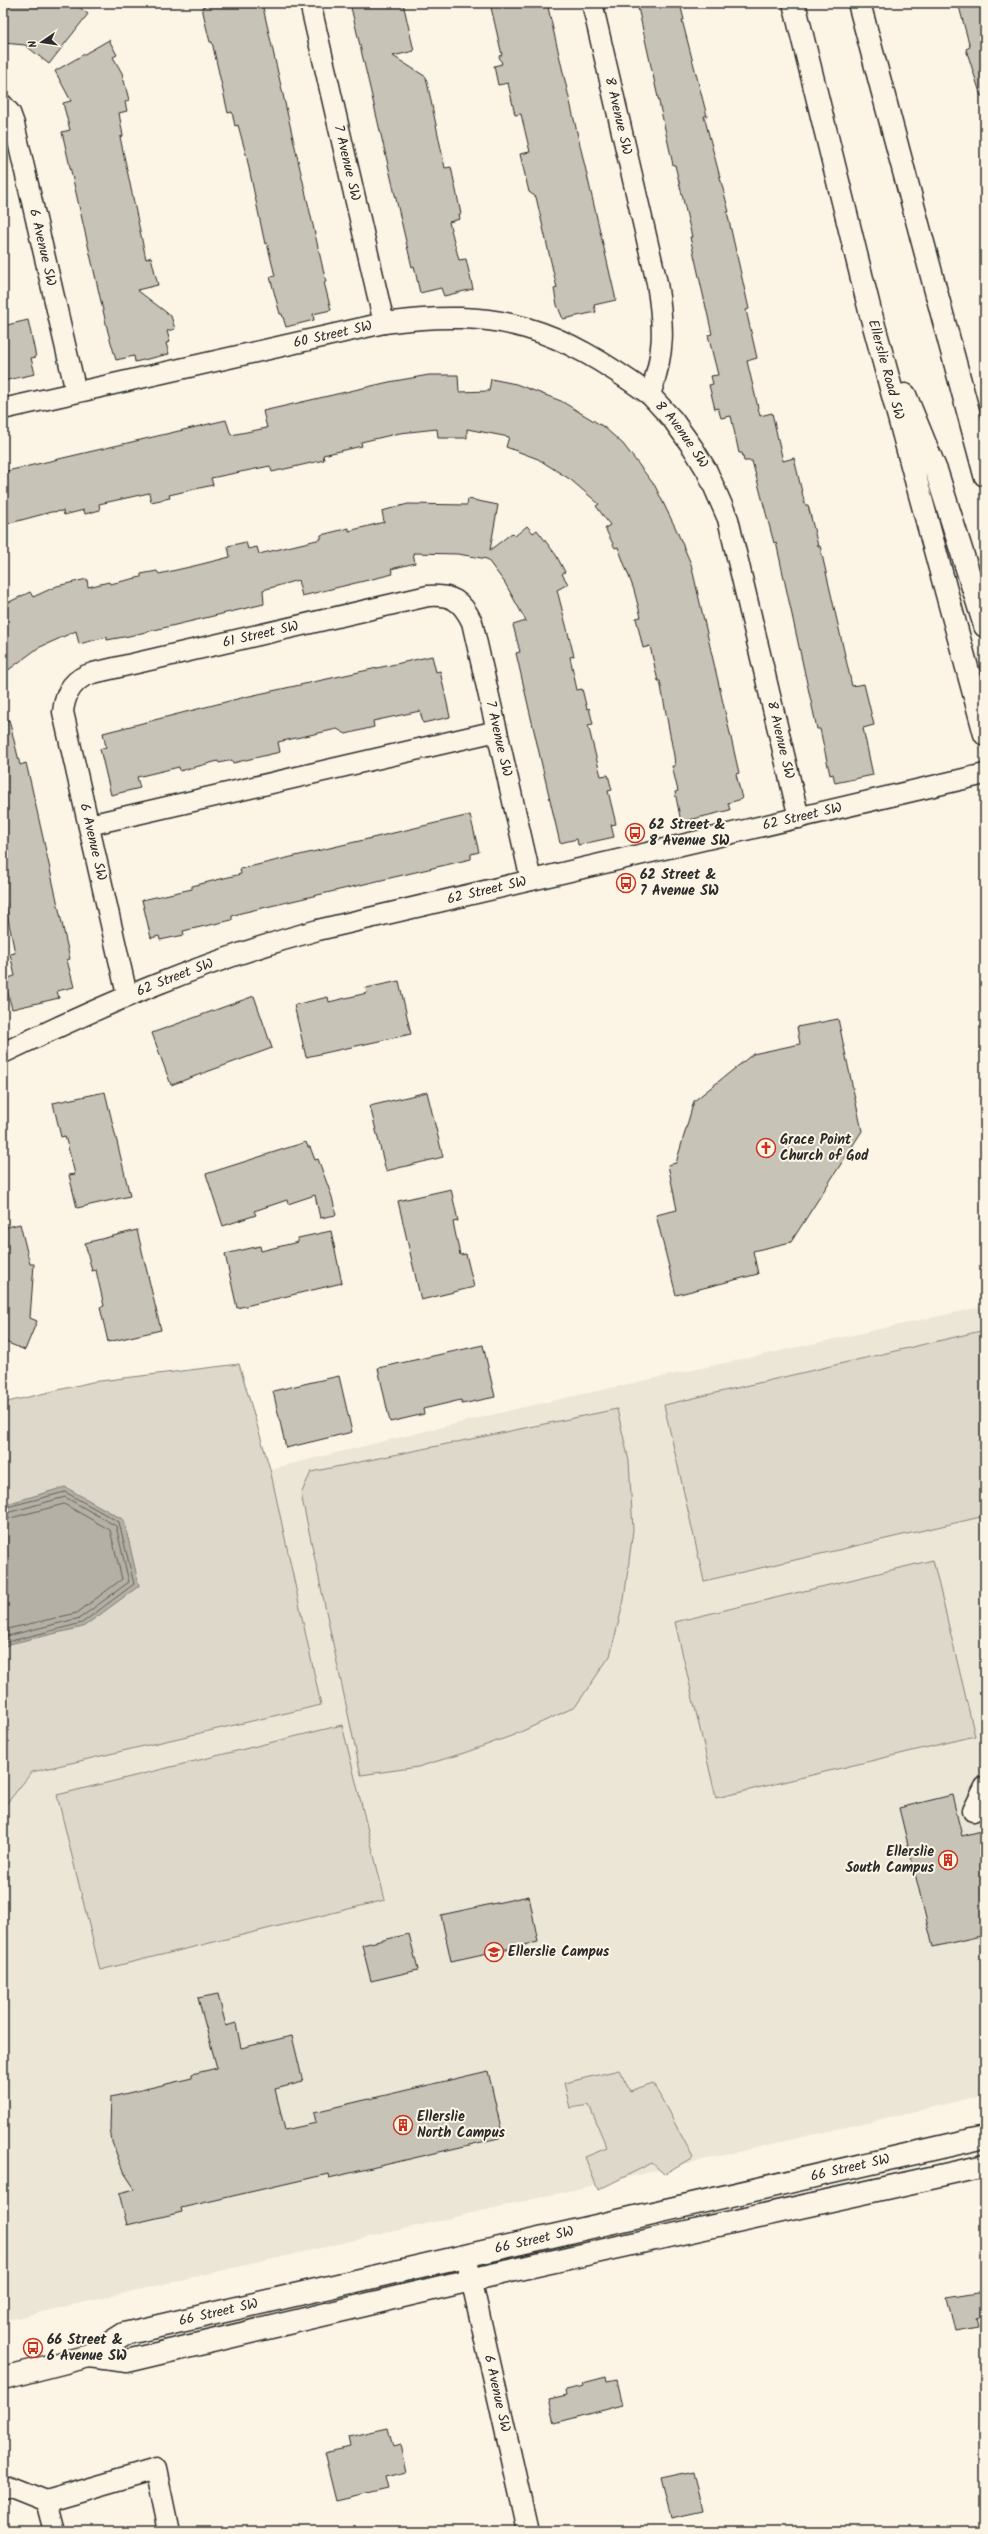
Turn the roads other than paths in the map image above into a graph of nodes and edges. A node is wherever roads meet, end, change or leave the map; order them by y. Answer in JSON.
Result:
{"nodes":[{"id":1,"x":310,"y":3,"type":"edge"},
{"id":2,"x":592,"y":3,"type":"edge"},
{"id":3,"x":794,"y":3,"type":"edge"},
{"id":4,"x":859,"y":3,"type":"edge"},
{"id":5,"x":3,"y":105,"type":"edge"},
{"id":6,"x":870,"y":311,"type":"junction"},
{"id":7,"x":384,"y":323,"type":"junction"},
{"id":8,"x":76,"y":392,"type":"junction"},
{"id":9,"x":650,"y":396,"type":"junction"},
{"id":10,"x":3,"y":409,"type":"edge"},
{"id":11,"x":985,"y":475,"type":"edge"},
{"id":12,"x":458,"y":601,"type":"joint"},
{"id":13,"x":985,"y":626,"type":"edge"},
{"id":14,"x":69,"y":690,"type":"joint"},
{"id":15,"x":496,"y":731,"type":"junction"},
{"id":16,"x":985,"y":734,"type":"edge"},
{"id":17,"x":985,"y":774,"type":"edge"},
{"id":18,"x":799,"y":818,"type":"junction"},
{"id":19,"x":89,"y":825,"type":"junction"},
{"id":20,"x":531,"y":880,"type":"junction"},
{"id":21,"x":127,"y":995,"type":"junction"},
{"id":22,"x":3,"y":1053,"type":"edge"},
{"id":23,"x":985,"y":1787,"type":"edge"},
{"id":24,"x":973,"y":1811,"type":"dead end"},
{"id":25,"x":985,"y":2137,"type":"edge"},
{"id":26,"x":985,"y":2166,"type":"edge"},
{"id":27,"x":466,"y":2256,"type":"junction"},
{"id":28,"x":471,"y":2280,"type":"junction"},
{"id":29,"x":88,"y":2356,"type":"junction"},
{"id":30,"x":3,"y":2378,"type":"edge"},
{"id":31,"x":3,"y":2489,"type":"edge"},
{"id":32,"x":46,"y":2501,"type":"junction"},
{"id":33,"x":54,"y":2531,"type":"edge"},
{"id":34,"x":169,"y":2531,"type":"edge"},
{"id":35,"x":528,"y":2531,"type":"edge"}],
"edges":[{"from":1,"to":7,"type":"street","name":"7 Avenue SW"},
{"from":2,"to":9,"type":"street","name":"8 Avenue SW"},
{"from":3,"to":6,"type":"main road","name":"Ellerslie Road SW"},
{"from":4,"to":11,"type":"main road"},
{"from":5,"to":8,"type":"street","name":"6 Avenue SW"},
{"from":6,"to":13,"type":"main road"},
{"from":6,"to":16,"type":"main road","name":"Ellerslie Road SW"},
{"from":7,"to":8,"type":"street","name":"60 Street SW"},
{"from":7,"to":9,"type":"street","name":"60 Street SW"},
{"from":8,"to":10,"type":"street","name":"60 Street SW"},
{"from":9,"to":18,"type":"street","name":"8 Avenue SW"},
{"from":12,"to":14,"type":"street","name":"61 Street SW"},
{"from":12,"to":15,"type":"street","name":"7 Avenue SW"},
{"from":14,"to":19,"type":"street","name":"6 Avenue SW"},
{"from":15,"to":19,"type":"street"},
{"from":15,"to":20,"type":"street","name":"7 Avenue SW"},
{"from":17,"to":18,"type":"street","name":"62 Street SW"},
{"from":18,"to":20,"type":"street","name":"62 Street SW"},
{"from":19,"to":21,"type":"street","name":"6 Avenue SW"},
{"from":20,"to":21,"type":"street","name":"62 Street SW"},
{"from":21,"to":22,"type":"street","name":"62 Street SW"},
{"from":23,"to":24,"type":"street"},
{"from":25,"to":27,"type":"main road","name":"66 Street SW"},
{"from":26,"to":28,"type":"main road","name":"66 Street SW"},
{"from":27,"to":28,"type":"street","name":"6 Avenue SW"},
{"from":27,"to":29,"type":"main road","name":"66 Street SW"},
{"from":28,"to":29,"type":"main road","name":"66 Street SW"},
{"from":28,"to":35,"type":"street","name":"6 Avenue SW"},
{"from":29,"to":30,"type":"main road","name":"66 Street SW"},
{"from":31,"to":32,"type":"street"},
{"from":32,"to":33,"type":"street"},
{"from":32,"to":34,"type":"street"}]}
